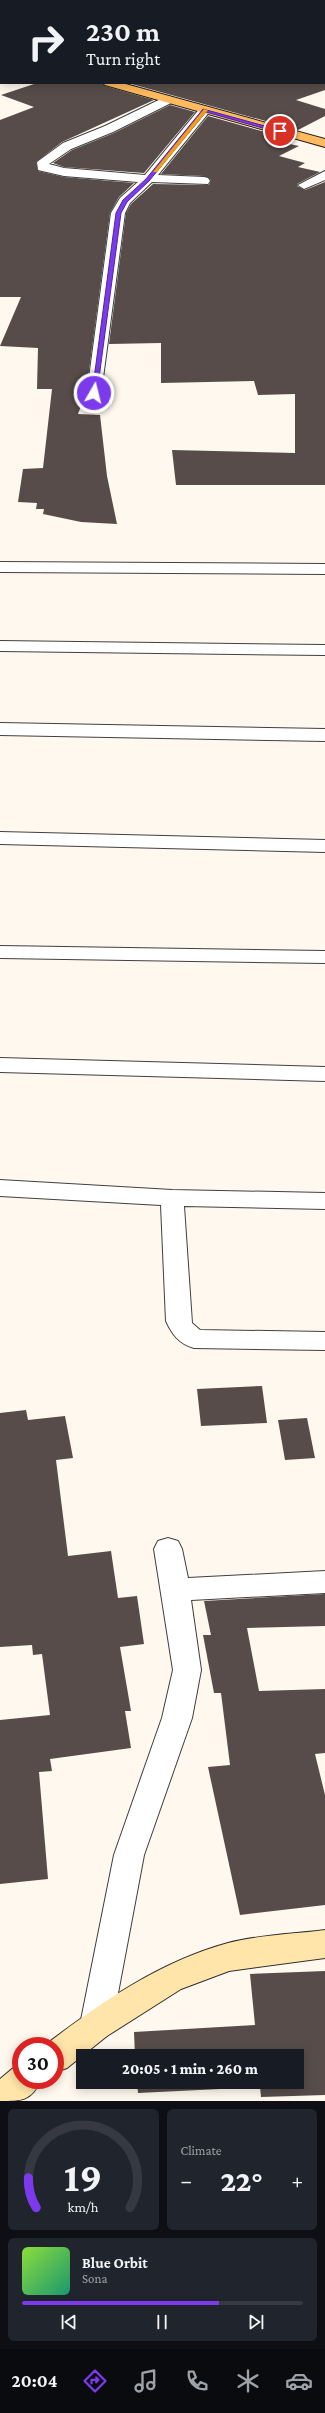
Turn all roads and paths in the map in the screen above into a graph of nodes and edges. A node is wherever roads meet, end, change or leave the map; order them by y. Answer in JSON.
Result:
{"nodes":[{"id":1,"x":112,"y":84,"type":"edge"},
{"id":2,"x":167,"y":100,"type":"junction"},
{"id":3,"x":205,"y":110,"type":"junction"},
{"id":4,"x":325,"y":144,"type":"edge"},
{"id":5,"x":325,"y":175,"type":"edge"},
{"id":6,"x":148,"y":180,"type":"junction"},
{"id":7,"x":204,"y":182,"type":"dead end"},
{"id":8,"x":304,"y":184,"type":"dead end"},
{"id":9,"x":94,"y":393,"type":"dead end"},
{"id":10,"x":0,"y":566,"type":"edge"},
{"id":11,"x":325,"y":570,"type":"edge"},
{"id":12,"x":0,"y":646,"type":"edge"},
{"id":13,"x":325,"y":650,"type":"edge"},
{"id":14,"x":0,"y":729,"type":"edge"},
{"id":15,"x":325,"y":735,"type":"edge"},
{"id":16,"x":0,"y":838,"type":"edge"},
{"id":17,"x":325,"y":846,"type":"edge"},
{"id":18,"x":0,"y":952,"type":"edge"},
{"id":19,"x":325,"y":957,"type":"edge"},
{"id":20,"x":0,"y":1065,"type":"edge"},
{"id":21,"x":325,"y":1074,"type":"edge"},
{"id":22,"x":0,"y":1188,"type":"edge"},
{"id":23,"x":172,"y":1198,"type":"junction"},
{"id":24,"x":325,"y":1201,"type":"edge"},
{"id":25,"x":325,"y":1340,"type":"edge"},
{"id":26,"x":168,"y":1549,"type":"dead end"},
{"id":27,"x":325,"y":1582,"type":"edge"},
{"id":28,"x":176,"y":1590,"type":"junction"},
{"id":29,"x":325,"y":1944,"type":"edge"},
{"id":30,"x":96,"y":2025,"type":"junction"},
{"id":31,"x":64,"y":2050,"type":"edge"},
{"id":32,"x":12,"y":2089,"type":"edge"},
{"id":33,"x":0,"y":2098,"type":"edge"}],
"edges":[{"from":1,"to":2,"type":"main road"},
{"from":2,"to":3,"type":"main road"},
{"from":2,"to":6,"type":"street"},
{"from":3,"to":4,"type":"main road"},
{"from":3,"to":6,"type":"street"},
{"from":5,"to":8,"type":"street"},
{"from":6,"to":7,"type":"street"},
{"from":6,"to":9,"type":"street"},
{"from":10,"to":11,"type":"street"},
{"from":12,"to":13,"type":"street"},
{"from":14,"to":15,"type":"street"},
{"from":16,"to":17,"type":"street"},
{"from":18,"to":19,"type":"street"},
{"from":20,"to":21,"type":"street"},
{"from":22,"to":23,"type":"street"},
{"from":23,"to":24,"type":"street"},
{"from":23,"to":25,"type":"street"},
{"from":26,"to":28,"type":"street"},
{"from":27,"to":28,"type":"street"},
{"from":28,"to":30,"type":"street"},
{"from":29,"to":30,"type":"street"},
{"from":30,"to":31,"type":"street"},
{"from":32,"to":33,"type":"street"}]}
